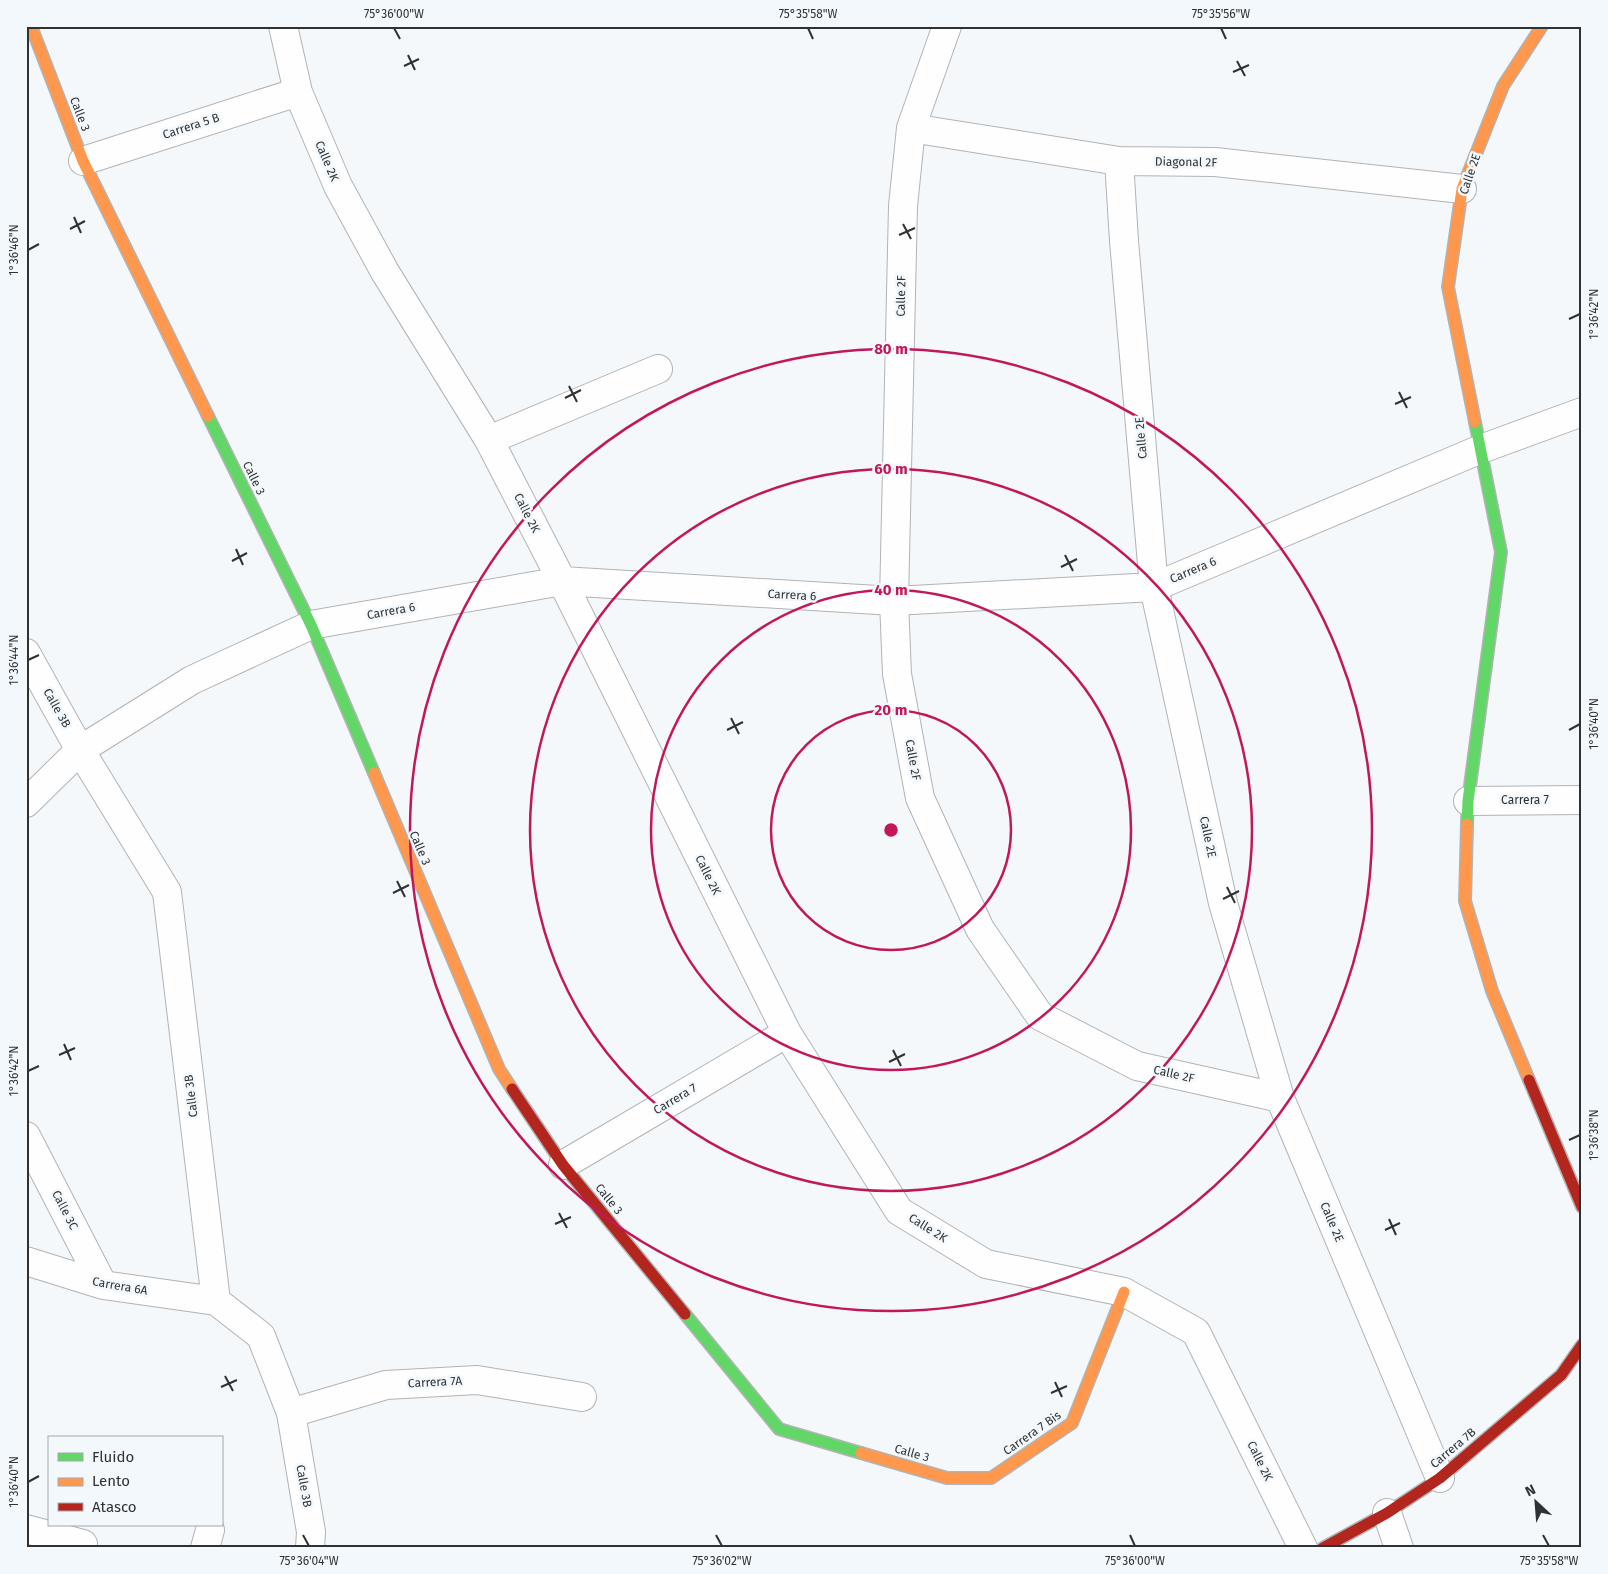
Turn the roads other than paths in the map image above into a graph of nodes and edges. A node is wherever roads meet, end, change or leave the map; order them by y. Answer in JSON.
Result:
{"nodes":[{"id":1,"x":32,"y":26,"type":"edge"},
{"id":2,"x":283,"y":26,"type":"edge"},
{"id":3,"x":948,"y":26,"type":"edge"},
{"id":4,"x":1542,"y":26,"type":"edge"},
{"id":5,"x":298,"y":92,"type":"junction"},
{"id":6,"x":911,"y":128,"type":"junction"},
{"id":7,"x":83,"y":161,"type":"junction"},
{"id":8,"x":1118,"y":161,"type":"junction"},
{"id":9,"x":1462,"y":189,"type":"junction"},
{"id":10,"x":658,"y":368,"type":"dead end"},
{"id":11,"x":1582,"y":412,"type":"edge"},
{"id":12,"x":489,"y":440,"type":"junction"},
{"id":13,"x":1480,"y":449,"type":"junction"},
{"id":14,"x":562,"y":581,"type":"junction"},
{"id":15,"x":1154,"y":587,"type":"junction"},
{"id":16,"x":894,"y":601,"type":"junction"},
{"id":17,"x":311,"y":625,"type":"junction"},
{"id":18,"x":26,"y":653,"type":"edge"},
{"id":19,"x":80,"y":750,"type":"junction"},
{"id":20,"x":1582,"y":800,"type":"edge"},
{"id":21,"x":1468,"y":801,"type":"junction"},
{"id":22,"x":26,"y":803,"type":"edge"},
{"id":23,"x":787,"y":1033,"type":"junction"},
{"id":24,"x":1280,"y":1098,"type":"junction"},
{"id":25,"x":26,"y":1136,"type":"edge"},
{"id":26,"x":563,"y":1165,"type":"junction"},
{"id":27,"x":1582,"y":1207,"type":"edge"},
{"id":28,"x":26,"y":1261,"type":"edge"},
{"id":29,"x":103,"y":1285,"type":"junction"},
{"id":30,"x":1124,"y":1292,"type":"junction"},
{"id":31,"x":216,"y":1301,"type":"junction"},
{"id":32,"x":1582,"y":1345,"type":"edge"},
{"id":33,"x":582,"y":1397,"type":"dead end"},
{"id":34,"x":291,"y":1413,"type":"junction"},
{"id":35,"x":991,"y":1478,"type":"joint"},
{"id":36,"x":1440,"y":1478,"type":"junction"},
{"id":37,"x":1387,"y":1513,"type":"junction"},
{"id":38,"x":26,"y":1529,"type":"edge"},
{"id":39,"x":82,"y":1546,"type":"edge"},
{"id":40,"x":310,"y":1548,"type":"edge"},
{"id":41,"x":1303,"y":1548,"type":"edge"},
{"id":42,"x":1323,"y":1548,"type":"edge"},
{"id":43,"x":1399,"y":1548,"type":"edge"}],
"edges":[{"from":1,"to":7,"type":"street","name":"Calle 3"},
{"from":2,"to":5,"type":"street","name":"Calle 2K"},
{"from":3,"to":6,"type":"street","name":"Calle 2F"},
{"from":4,"to":9,"type":"street","name":"Calle 2E"},
{"from":5,"to":7,"type":"street","name":"Carrera 5 B"},
{"from":5,"to":12,"type":"street","name":"Calle 2K"},
{"from":6,"to":8,"type":"street","name":"Diagonal 2F"},
{"from":6,"to":16,"type":"street","name":"Calle 2F"},
{"from":7,"to":17,"type":"street","name":"Calle 3"},
{"from":8,"to":9,"type":"street","name":"Diagonal 2F"},
{"from":8,"to":15,"type":"street","name":"Calle 2E"},
{"from":9,"to":13,"type":"street","name":"Calle 2E"},
{"from":10,"to":12,"type":"street"},
{"from":11,"to":13,"type":"street","name":"Carrera 6"},
{"from":12,"to":14,"type":"street","name":"Calle 2K"},
{"from":13,"to":15,"type":"street","name":"Carrera 6"},
{"from":13,"to":21,"type":"street","name":"Calle 2E"},
{"from":14,"to":16,"type":"street","name":"Carrera 6"},
{"from":14,"to":17,"type":"street","name":"Carrera 6"},
{"from":14,"to":23,"type":"street","name":"Calle 2K"},
{"from":15,"to":16,"type":"street","name":"Carrera 6"},
{"from":15,"to":24,"type":"street","name":"Calle 2E"},
{"from":16,"to":24,"type":"street","name":"Calle 2F"},
{"from":17,"to":19,"type":"street","name":"Carrera 6"},
{"from":17,"to":26,"type":"street","name":"Calle 3"},
{"from":18,"to":19,"type":"street","name":"Calle 3B"},
{"from":19,"to":22,"type":"street","name":"Carrera 6"},
{"from":19,"to":31,"type":"street","name":"Calle 3B"},
{"from":20,"to":21,"type":"street","name":"Carrera 7"},
{"from":21,"to":27,"type":"street","name":"Calle 2E"},
{"from":23,"to":26,"type":"street","name":"Carrera 7"},
{"from":23,"to":30,"type":"street","name":"Calle 2K"},
{"from":24,"to":36,"type":"street","name":"Calle 2E"},
{"from":25,"to":29,"type":"street","name":"Calle 3C"},
{"from":26,"to":35,"type":"street","name":"Calle 3"},
{"from":28,"to":29,"type":"street","name":"Carrera 6A"},
{"from":29,"to":31,"type":"street","name":"Carrera 6A"},
{"from":30,"to":35,"type":"street","name":"Carrera 7 Bis"},
{"from":30,"to":41,"type":"street","name":"Calle 2K"},
{"from":31,"to":34,"type":"street","name":"Calle 3B"},
{"from":32,"to":36,"type":"street","name":"Carrera 7B"},
{"from":33,"to":34,"type":"street","name":"Carrera 7A"},
{"from":34,"to":40,"type":"street","name":"Calle 3B"},
{"from":36,"to":37,"type":"street","name":"Carrera 7B"},
{"from":37,"to":42,"type":"street","name":"Carrera 7B"},
{"from":37,"to":43,"type":"street"},
{"from":38,"to":39,"type":"street"}]}
